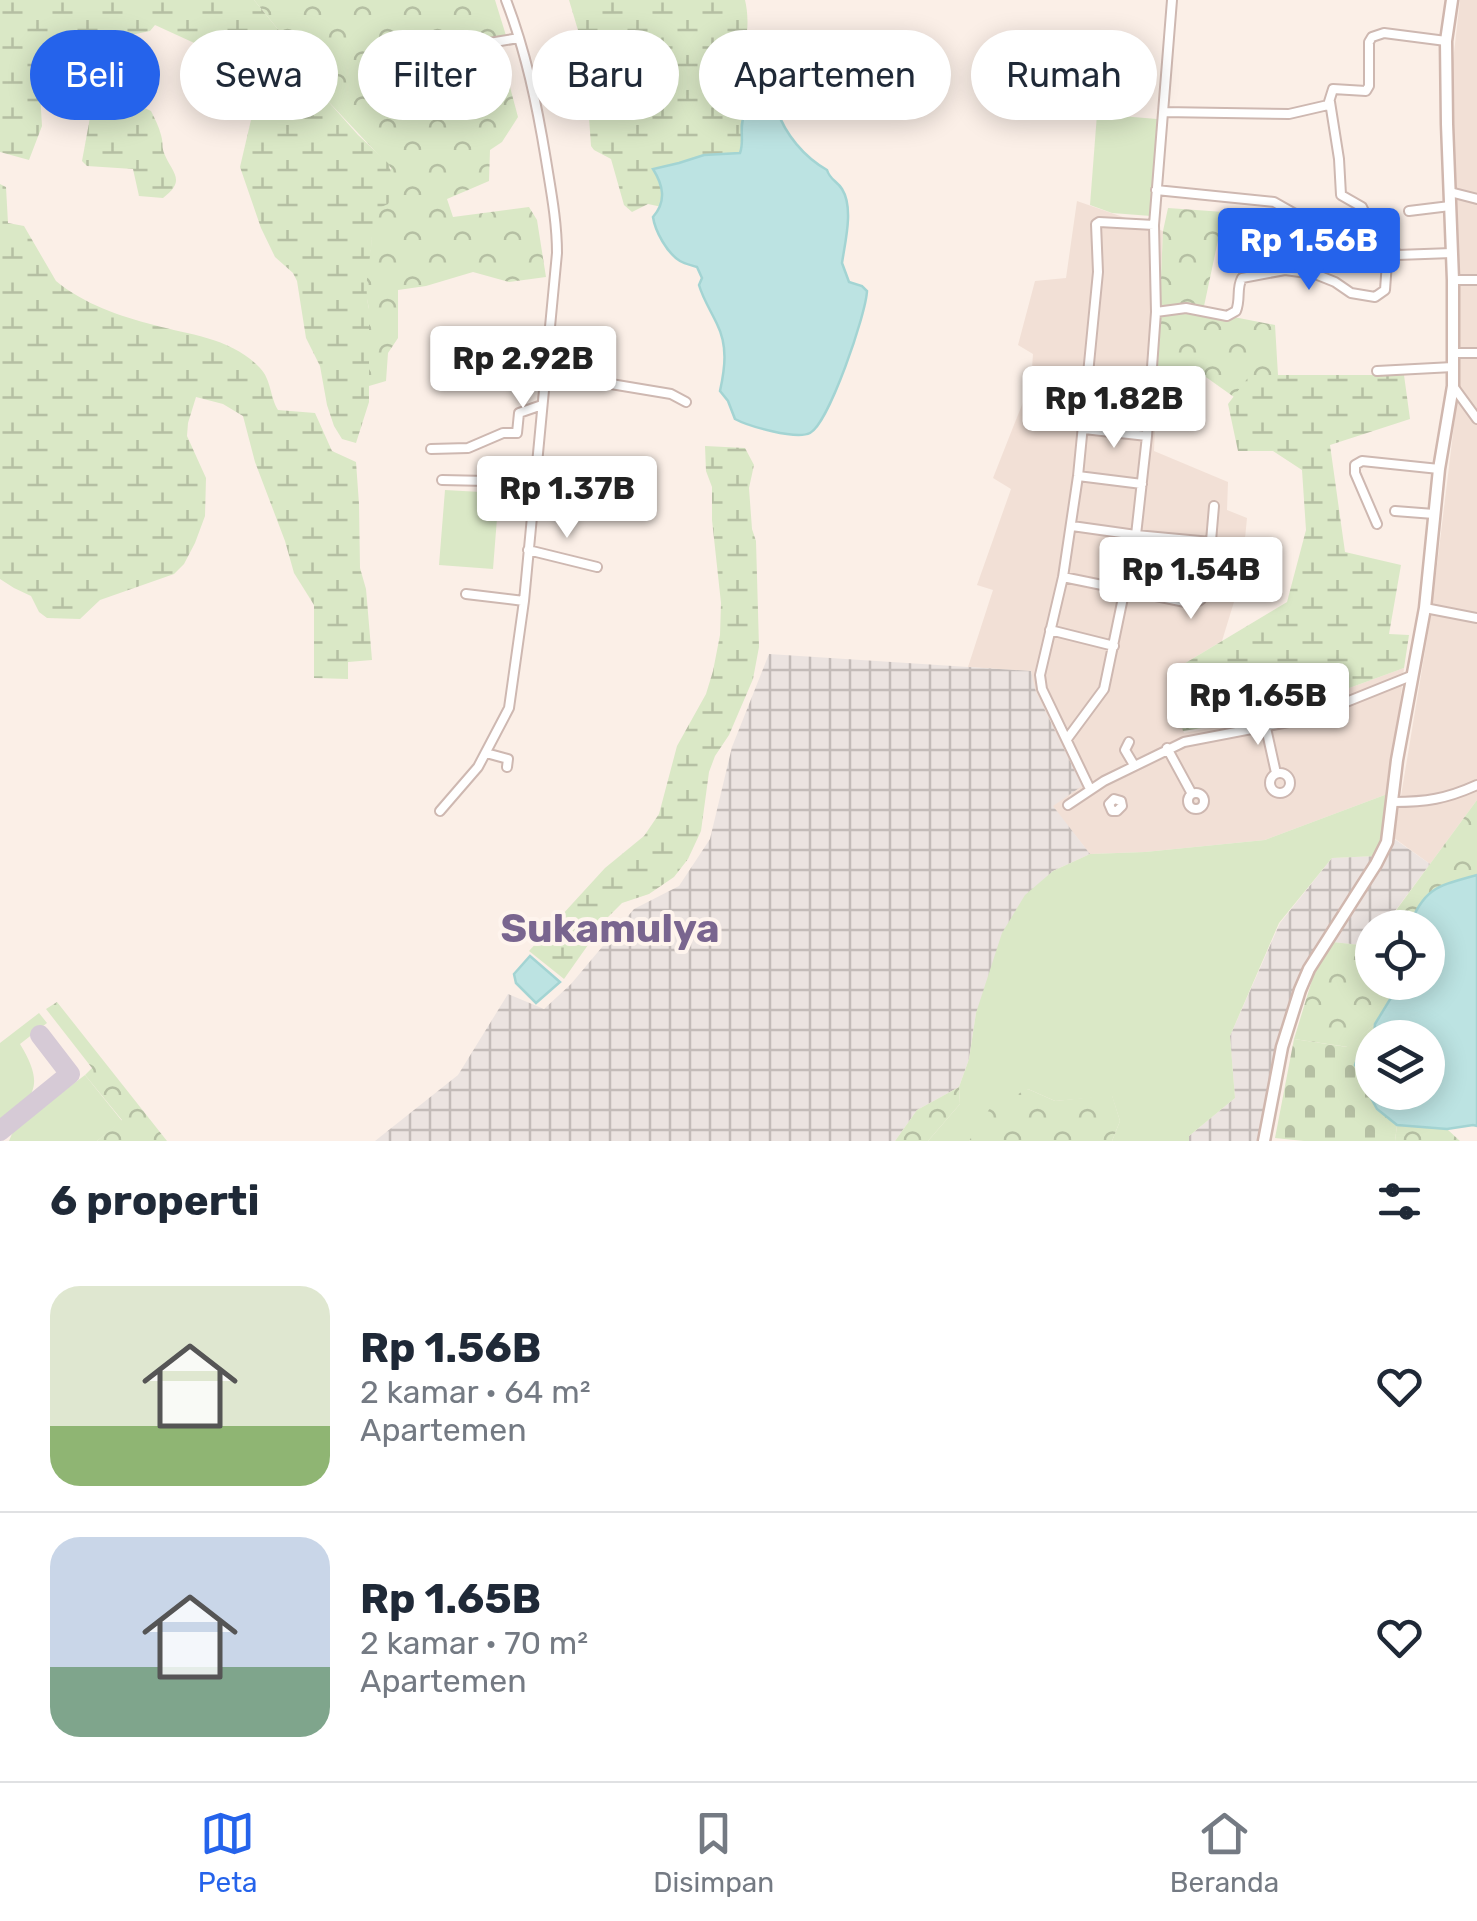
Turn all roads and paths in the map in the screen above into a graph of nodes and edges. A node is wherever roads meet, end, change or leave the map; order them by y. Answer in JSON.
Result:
{"nodes":[{"id":1,"x":506,"y":0,"type":"edge"},
{"id":2,"x":1172,"y":0,"type":"edge"},
{"id":3,"x":1452,"y":0,"type":"edge"},
{"id":4,"x":519,"y":38,"type":"junction"},
{"id":5,"x":512,"y":39,"type":"edge"},
{"id":6,"x":1446,"y":41,"type":"junction"},
{"id":7,"x":1330,"y":102,"type":"junction"},
{"id":8,"x":1163,"y":112,"type":"junction"},
{"id":9,"x":1156,"y":190,"type":"junction"},
{"id":10,"x":1450,"y":192,"type":"junction"},
{"id":11,"x":1477,"y":198,"type":"edge"},
{"id":12,"x":1450,"y":206,"type":"junction"},
{"id":13,"x":1409,"y":210,"type":"dead end"},
{"id":14,"x":1154,"y":225,"type":"junction"},
{"id":15,"x":1372,"y":228,"type":"junction"},
{"id":16,"x":1452,"y":253,"type":"junction"},
{"id":17,"x":1397,"y":255,"type":"junction"},
{"id":18,"x":1453,"y":280,"type":"junction"},
{"id":19,"x":1477,"y":280,"type":"edge"},
{"id":20,"x":1156,"y":312,"type":"junction"},
{"id":21,"x":1454,"y":353,"type":"junction"},
{"id":22,"x":1477,"y":353,"type":"edge"},
{"id":23,"x":1453,"y":367,"type":"junction"},
{"id":24,"x":1378,"y":371,"type":"dead end"},
{"id":25,"x":545,"y":376,"type":"junction"},
{"id":26,"x":1452,"y":386,"type":"junction"},
{"id":27,"x":686,"y":402,"type":"dead end"},
{"id":28,"x":542,"y":405,"type":"junction"},
{"id":29,"x":1477,"y":419,"type":"edge"},
{"id":30,"x":1084,"y":429,"type":"junction"},
{"id":31,"x":1147,"y":436,"type":"junction"},
{"id":32,"x":431,"y":449,"type":"dead end"},
{"id":33,"x":1439,"y":469,"type":"junction"},
{"id":34,"x":1078,"y":476,"type":"junction"},
{"id":35,"x":442,"y":480,"type":"dead end"},
{"id":36,"x":535,"y":482,"type":"junction"},
{"id":37,"x":1142,"y":484,"type":"junction"},
{"id":38,"x":1214,"y":506,"type":"dead end"},
{"id":39,"x":1395,"y":511,"type":"dead end"},
{"id":40,"x":1434,"y":514,"type":"junction"},
{"id":41,"x":1377,"y":524,"type":"dead end"},
{"id":42,"x":1072,"y":526,"type":"junction"},
{"id":43,"x":1136,"y":536,"type":"junction"},
{"id":44,"x":1211,"y":542,"type":"junction"},
{"id":45,"x":528,"y":550,"type":"junction"},
{"id":46,"x":597,"y":567,"type":"dead end"},
{"id":47,"x":1063,"y":577,"type":"junction"},
{"id":48,"x":1126,"y":591,"type":"junction"},
{"id":49,"x":466,"y":594,"type":"dead end"},
{"id":50,"x":524,"y":601,"type":"junction"},
{"id":51,"x":1425,"y":608,"type":"junction"},
{"id":52,"x":1477,"y":618,"type":"edge"},
{"id":53,"x":1050,"y":630,"type":"junction"},
{"id":54,"x":1114,"y":646,"type":"junction"},
{"id":55,"x":1411,"y":676,"type":"junction"},
{"id":56,"x":1266,"y":728,"type":"junction"},
{"id":57,"x":1068,"y":739,"type":"junction"},
{"id":58,"x":1129,"y":742,"type":"dead end"},
{"id":59,"x":1168,"y":748,"type":"junction"},
{"id":60,"x":486,"y":753,"type":"junction"},
{"id":61,"x":1134,"y":765,"type":"junction"},
{"id":62,"x":507,"y":767,"type":"dead end"},
{"id":63,"x":1276,"y":774,"type":"dead end"},
{"id":64,"x":1104,"y":780,"type":"junction"},
{"id":65,"x":1477,"y":785,"type":"edge"},
{"id":66,"x":1090,"y":789,"type":"junction"},
{"id":67,"x":1192,"y":794,"type":"dead end"},
{"id":68,"x":1114,"y":799,"type":"dead end"},
{"id":69,"x":1393,"y":802,"type":"junction"},
{"id":70,"x":1068,"y":806,"type":"dead end"},
{"id":71,"x":440,"y":811,"type":"dead end"},
{"id":72,"x":1264,"y":1141,"type":"edge"}],
"edges":[{"from":1,"to":4,"type":"street"},
{"from":2,"to":8,"type":"street"},
{"from":3,"to":6,"type":"main road"},
{"from":4,"to":5,"type":"street"},
{"from":4,"to":25,"type":"street"},
{"from":6,"to":7,"type":"street"},
{"from":6,"to":10,"type":"main road"},
{"from":7,"to":8,"type":"street"},
{"from":7,"to":15,"type":"street"},
{"from":8,"to":9,"type":"street"},
{"from":9,"to":14,"type":"street"},
{"from":9,"to":15,"type":"street"},
{"from":10,"to":11,"type":"street"},
{"from":10,"to":12,"type":"main road"},
{"from":12,"to":13,"type":"street"},
{"from":12,"to":16,"type":"main road"},
{"from":14,"to":20,"type":"street"},
{"from":14,"to":30,"type":"street"},
{"from":15,"to":17,"type":"street"},
{"from":16,"to":17,"type":"street"},
{"from":16,"to":18,"type":"main road"},
{"from":17,"to":20,"type":"street"},
{"from":18,"to":19,"type":"street"},
{"from":18,"to":21,"type":"main road"},
{"from":20,"to":31,"type":"street"},
{"from":21,"to":22,"type":"street"},
{"from":21,"to":23,"type":"main road"},
{"from":23,"to":24,"type":"street"},
{"from":23,"to":26,"type":"main road"},
{"from":25,"to":27,"type":"street"},
{"from":25,"to":28,"type":"street"},
{"from":26,"to":29,"type":"street"},
{"from":26,"to":33,"type":"main road"},
{"from":28,"to":32,"type":"street"},
{"from":28,"to":36,"type":"street"},
{"from":30,"to":31,"type":"street"},
{"from":30,"to":34,"type":"street"},
{"from":31,"to":37,"type":"street"},
{"from":33,"to":40,"type":"main road"},
{"from":33,"to":41,"type":"street"},
{"from":34,"to":37,"type":"street"},
{"from":34,"to":42,"type":"street"},
{"from":35,"to":36,"type":"street"},
{"from":36,"to":45,"type":"street"},
{"from":37,"to":43,"type":"street"},
{"from":38,"to":44,"type":"street"},
{"from":39,"to":40,"type":"street"},
{"from":40,"to":51,"type":"main road"},
{"from":42,"to":43,"type":"street"},
{"from":42,"to":47,"type":"street"},
{"from":43,"to":44,"type":"street"},
{"from":43,"to":48,"type":"street"},
{"from":44,"to":48,"type":"street"},
{"from":45,"to":46,"type":"street"},
{"from":45,"to":50,"type":"street"},
{"from":47,"to":48,"type":"street"},
{"from":47,"to":53,"type":"street"},
{"from":48,"to":54,"type":"street"},
{"from":49,"to":50,"type":"street"},
{"from":50,"to":60,"type":"street"},
{"from":51,"to":52,"type":"street"},
{"from":51,"to":55,"type":"main road"},
{"from":53,"to":54,"type":"street"},
{"from":53,"to":57,"type":"street"},
{"from":54,"to":57,"type":"street"},
{"from":55,"to":56,"type":"street"},
{"from":55,"to":69,"type":"main road"},
{"from":56,"to":59,"type":"street"},
{"from":56,"to":63,"type":"street"},
{"from":57,"to":66,"type":"street"},
{"from":58,"to":61,"type":"street"},
{"from":59,"to":61,"type":"street"},
{"from":59,"to":67,"type":"street"},
{"from":60,"to":62,"type":"street"},
{"from":60,"to":71,"type":"street"},
{"from":61,"to":64,"type":"street"},
{"from":64,"to":66,"type":"street"},
{"from":64,"to":68,"type":"street"},
{"from":65,"to":69,"type":"street"},
{"from":66,"to":70,"type":"street"},
{"from":69,"to":72,"type":"main road"}]}
